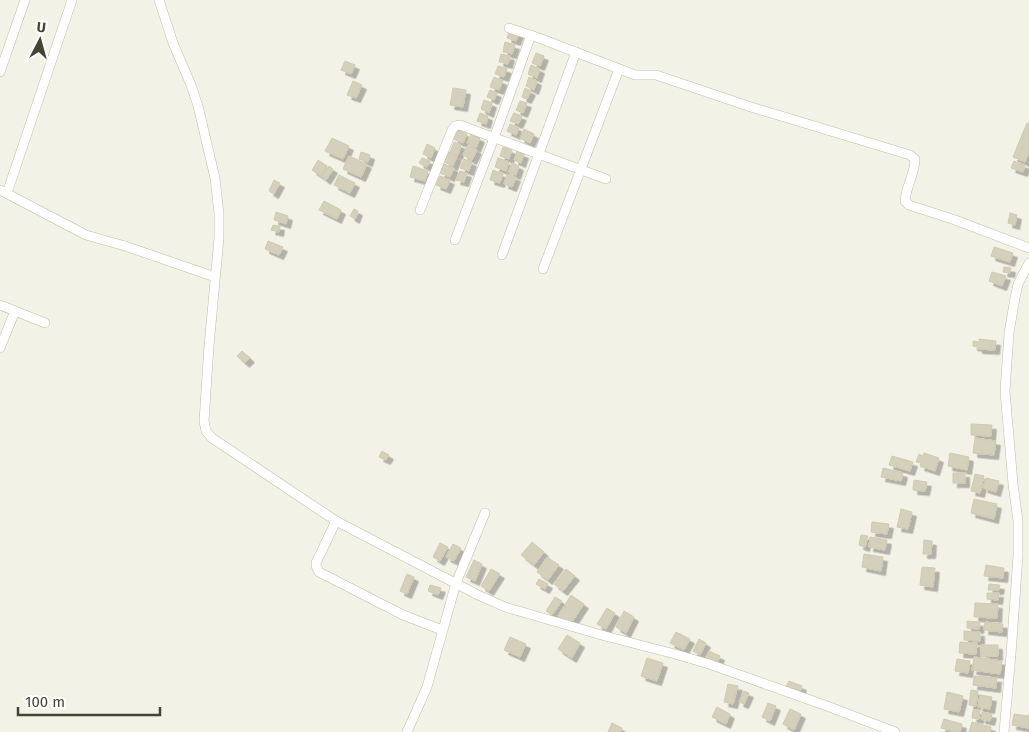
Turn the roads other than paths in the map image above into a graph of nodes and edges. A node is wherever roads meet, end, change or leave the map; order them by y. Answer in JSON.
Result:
{"nodes":[{"id":1,"x":25,"y":0,"type":"edge"},
{"id":2,"x":72,"y":0,"type":"edge"},
{"id":3,"x":159,"y":0,"type":"edge"},
{"id":4,"x":508,"y":28,"type":"dead end"},
{"id":5,"x":532,"y":35,"type":"junction"},
{"id":6,"x":576,"y":52,"type":"junction"},
{"id":7,"x":619,"y":69,"type":"junction"},
{"id":8,"x":0,"y":72,"type":"edge"},
{"id":9,"x":494,"y":138,"type":"junction"},
{"id":10,"x":538,"y":154,"type":"junction"},
{"id":11,"x":581,"y":170,"type":"junction"},
{"id":12,"x":606,"y":178,"type":"dead end"},
{"id":13,"x":4,"y":191,"type":"edge"},
{"id":14,"x":420,"y":210,"type":"dead end"},
{"id":15,"x":455,"y":240,"type":"dead end"},
{"id":16,"x":1029,"y":248,"type":"edge"},
{"id":17,"x":502,"y":255,"type":"dead end"},
{"id":18,"x":1029,"y":263,"type":"edge"},
{"id":19,"x":543,"y":269,"type":"dead end"},
{"id":20,"x":215,"y":276,"type":"junction"},
{"id":21,"x":0,"y":305,"type":"edge"},
{"id":22,"x":15,"y":311,"type":"junction"},
{"id":23,"x":45,"y":323,"type":"dead end"},
{"id":24,"x":0,"y":348,"type":"edge"},
{"id":25,"x":485,"y":513,"type":"dead end"},
{"id":26,"x":336,"y":521,"type":"junction"},
{"id":27,"x":456,"y":582,"type":"junction"},
{"id":28,"x":442,"y":630,"type":"junction"},
{"id":29,"x":407,"y":732,"type":"edge"},
{"id":30,"x":895,"y":732,"type":"edge"},
{"id":31,"x":1004,"y":732,"type":"edge"}],
"edges":[{"from":1,"to":8,"type":"street"},
{"from":2,"to":13,"type":"street"},
{"from":3,"to":20,"type":"street"},
{"from":4,"to":5,"type":"street"},
{"from":5,"to":6,"type":"street"},
{"from":5,"to":9,"type":"street"},
{"from":6,"to":7,"type":"street"},
{"from":6,"to":10,"type":"street"},
{"from":7,"to":11,"type":"street"},
{"from":7,"to":16,"type":"street"},
{"from":9,"to":10,"type":"street"},
{"from":9,"to":14,"type":"street"},
{"from":9,"to":15,"type":"street"},
{"from":10,"to":11,"type":"street"},
{"from":10,"to":17,"type":"street"},
{"from":11,"to":12,"type":"street"},
{"from":11,"to":19,"type":"street"},
{"from":13,"to":20,"type":"street"},
{"from":18,"to":31,"type":"street"},
{"from":20,"to":26,"type":"street"},
{"from":21,"to":22,"type":"street"},
{"from":22,"to":23,"type":"street"},
{"from":22,"to":24,"type":"street"},
{"from":25,"to":27,"type":"street"},
{"from":26,"to":27,"type":"street"},
{"from":26,"to":28,"type":"street"},
{"from":27,"to":28,"type":"street"},
{"from":27,"to":30,"type":"street"},
{"from":28,"to":29,"type":"street"}]}
